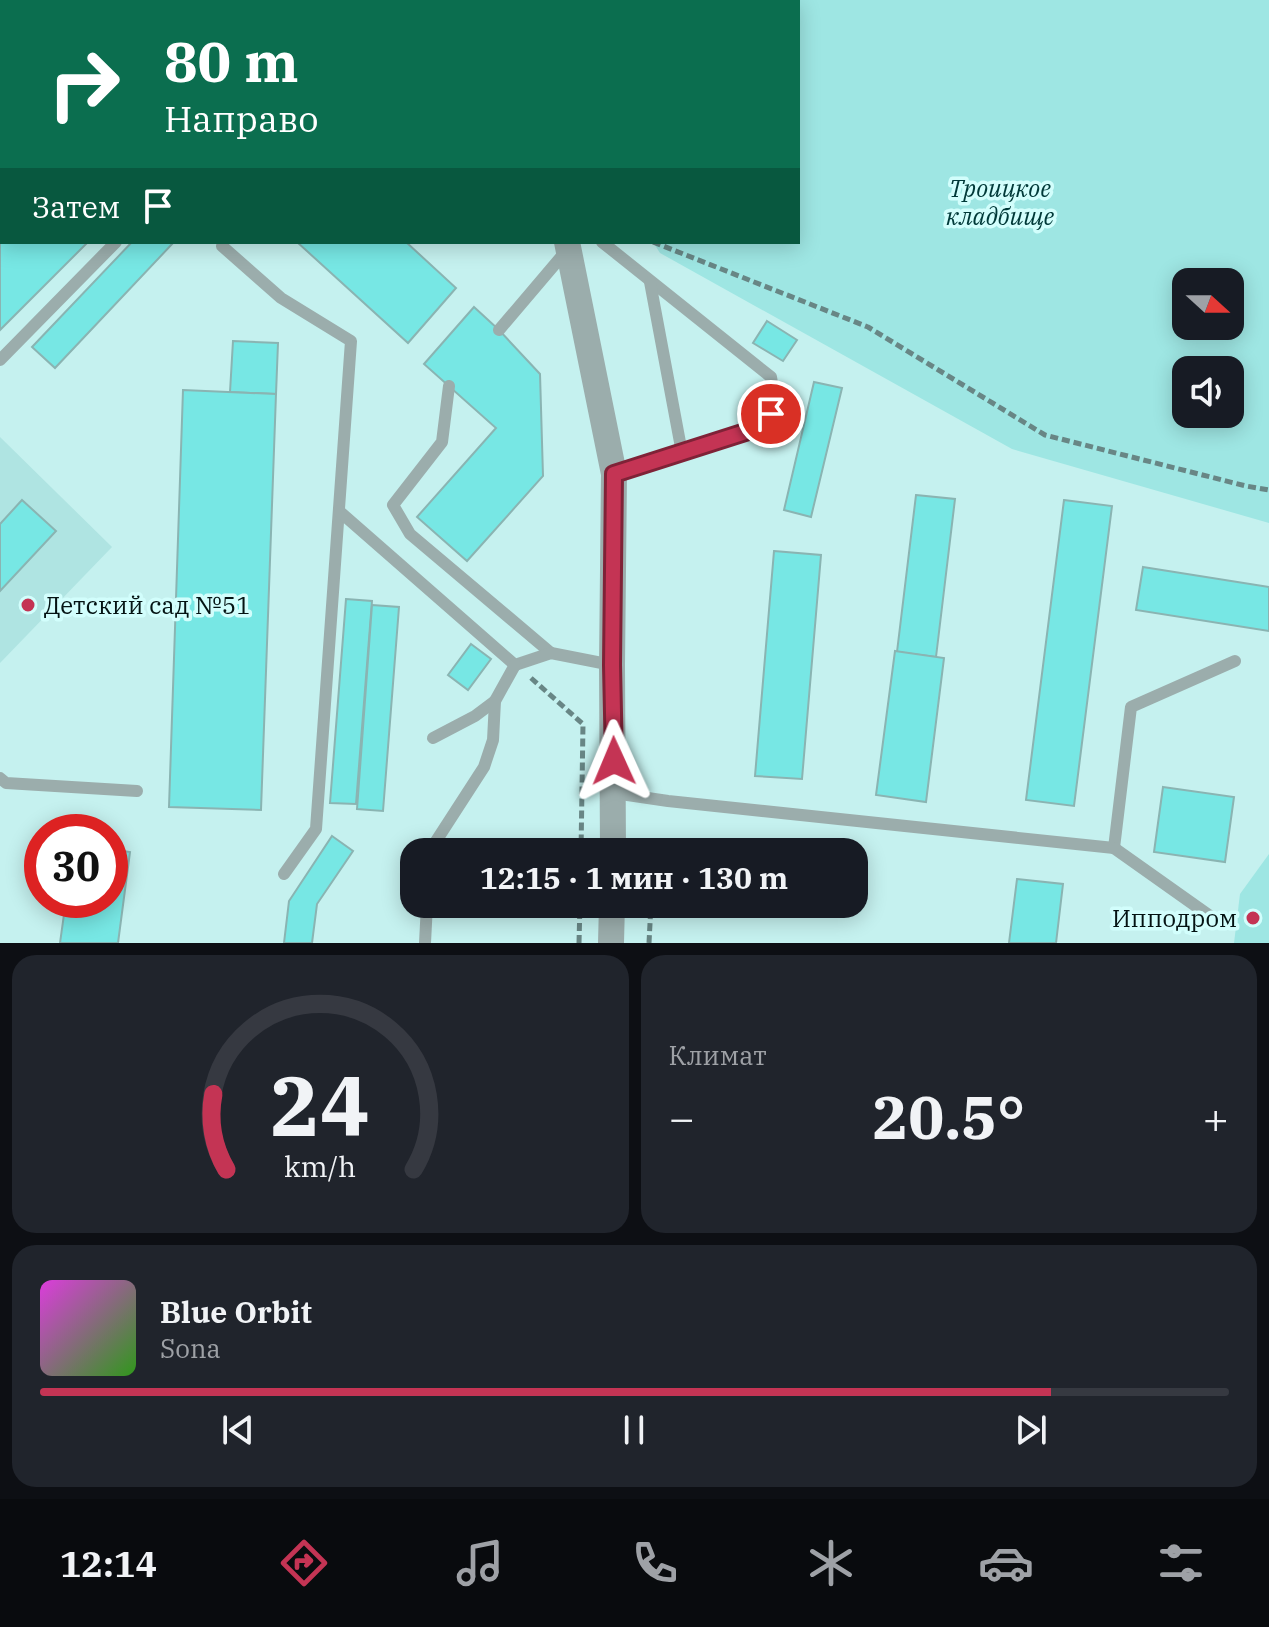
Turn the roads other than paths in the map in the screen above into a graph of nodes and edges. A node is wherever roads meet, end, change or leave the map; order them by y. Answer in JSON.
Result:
{"nodes":[{"id":1,"x":114,"y":244,"type":"edge"},
{"id":2,"x":604,"y":244,"type":"edge"},
{"id":3,"x":568,"y":245,"type":"edge"},
{"id":4,"x":222,"y":246,"type":"dead end"},
{"id":5,"x":650,"y":282,"type":"junction"},
{"id":6,"x":499,"y":330,"type":"dead end"},
{"id":7,"x":0,"y":360,"type":"edge"},
{"id":8,"x":449,"y":386,"type":"dead end"},
{"id":9,"x":682,"y":453,"type":"junction"},
{"id":10,"x":614,"y":474,"type":"junction"},
{"id":11,"x":339,"y":511,"type":"junction"},
{"id":12,"x":551,"y":653,"type":"junction"},
{"id":13,"x":1235,"y":661,"type":"dead end"},
{"id":14,"x":515,"y":665,"type":"junction"},
{"id":15,"x":612,"y":665,"type":"junction"},
{"id":16,"x":495,"y":701,"type":"junction"},
{"id":17,"x":433,"y":738,"type":"dead end"},
{"id":18,"x":0,"y":778,"type":"edge"},
{"id":19,"x":137,"y":791,"type":"dead end"},
{"id":20,"x":614,"y":793,"type":"junction"},
{"id":21,"x":438,"y":838,"type":"edge"},
{"id":22,"x":613,"y":838,"type":"edge"},
{"id":23,"x":1114,"y":848,"type":"junction"},
{"id":24,"x":284,"y":874,"type":"dead end"},
{"id":25,"x":426,"y":918,"type":"edge"},
{"id":26,"x":612,"y":918,"type":"edge"},
{"id":27,"x":1217,"y":921,"type":"dead end"},
{"id":28,"x":425,"y":943,"type":"edge"},
{"id":29,"x":611,"y":943,"type":"edge"}],
"edges":[{"from":1,"to":7,"type":"lane"},
{"from":2,"to":5,"type":"lane"},
{"from":3,"to":6,"type":"lane"},
{"from":3,"to":10,"type":"street"},
{"from":4,"to":11,"type":"lane"},
{"from":5,"to":9,"type":"lane"},
{"from":5,"to":9,"type":"lane"},
{"from":8,"to":12,"type":"lane"},
{"from":9,"to":10,"type":"lane"},
{"from":10,"to":15,"type":"street"},
{"from":11,"to":14,"type":"lane"},
{"from":11,"to":24,"type":"lane"},
{"from":12,"to":14,"type":"lane"},
{"from":12,"to":15,"type":"lane"},
{"from":13,"to":23,"type":"lane"},
{"from":14,"to":16,"type":"lane"},
{"from":15,"to":20,"type":"street"},
{"from":16,"to":17,"type":"lane"},
{"from":16,"to":21,"type":"lane"},
{"from":18,"to":19,"type":"lane"},
{"from":20,"to":22,"type":"street"},
{"from":20,"to":23,"type":"lane"},
{"from":23,"to":27,"type":"lane"},
{"from":25,"to":28,"type":"lane"},
{"from":26,"to":29,"type":"street"}]}
